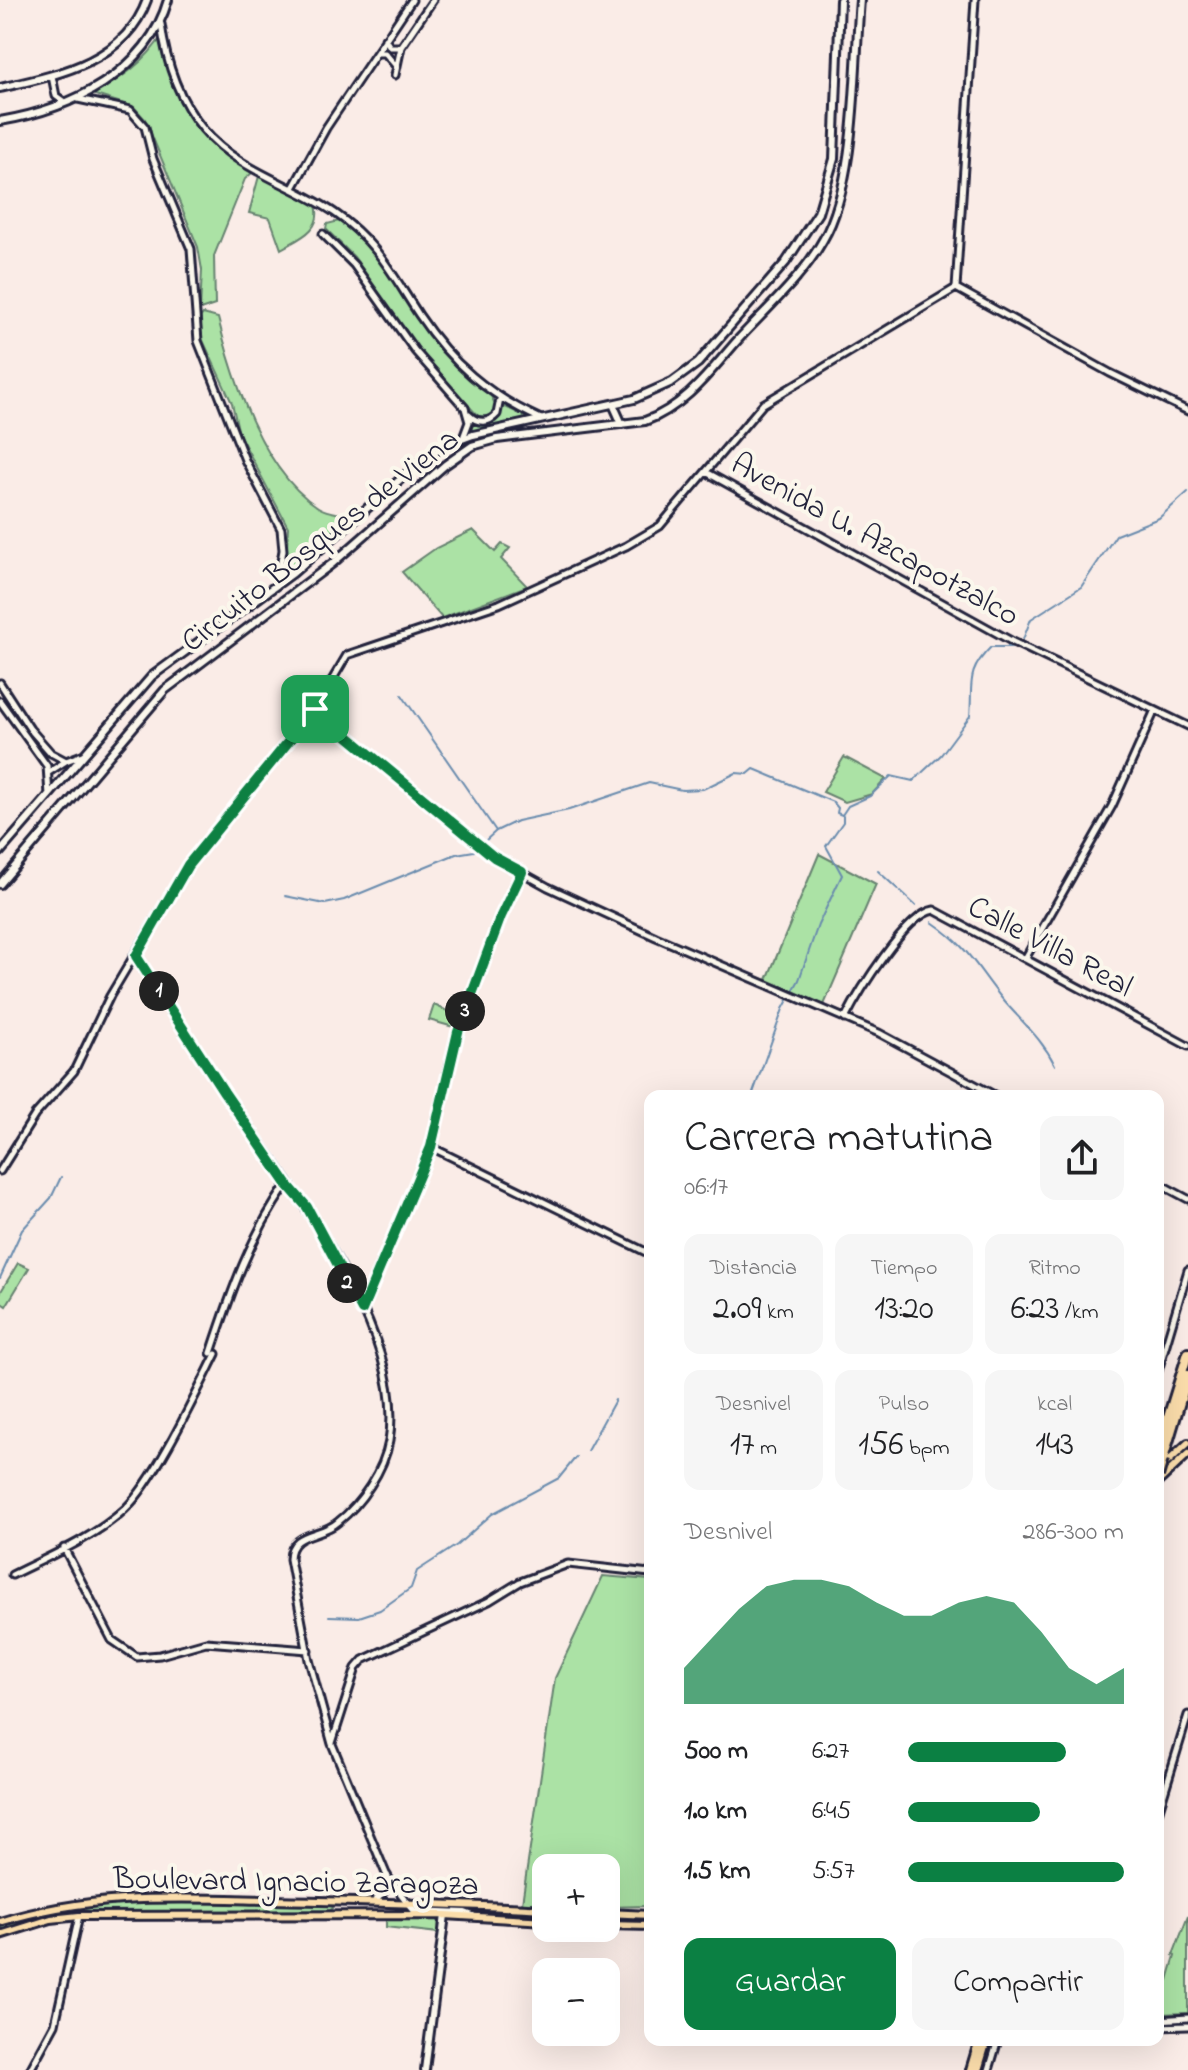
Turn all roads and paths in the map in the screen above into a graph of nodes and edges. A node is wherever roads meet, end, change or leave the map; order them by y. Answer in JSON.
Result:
{"nodes":[{"id":1,"x":168,"y":0,"type":"edge"},
{"id":2,"x":412,"y":0,"type":"edge"},
{"id":3,"x":433,"y":0,"type":"edge"},
{"id":4,"x":975,"y":0,"type":"edge"},
{"id":5,"x":845,"y":1,"type":"edge"},
{"id":6,"x":146,"y":2,"type":"edge"},
{"id":7,"x":860,"y":2,"type":"edge"},
{"id":8,"x":161,"y":24,"type":"junction"},
{"id":9,"x":385,"y":38,"type":"junction"},
{"id":10,"x":401,"y":47,"type":"junction"},
{"id":11,"x":375,"y":53,"type":"junction"},
{"id":12,"x":397,"y":67,"type":"junction"},
{"id":13,"x":395,"y":75,"type":"dead end"},
{"id":14,"x":52,"y":76,"type":"junction"},
{"id":15,"x":0,"y":88,"type":"edge"},
{"id":16,"x":66,"y":100,"type":"junction"},
{"id":17,"x":0,"y":121,"type":"edge"},
{"id":18,"x":293,"y":188,"type":"junction"},
{"id":19,"x":323,"y":234,"type":"dead end"},
{"id":20,"x":784,"y":265,"type":"junction"},
{"id":21,"x":799,"y":271,"type":"junction"},
{"id":22,"x":793,"y":278,"type":"junction"},
{"id":23,"x":956,"y":288,"type":"junction"},
{"id":24,"x":500,"y":399,"type":"junction"},
{"id":25,"x":613,"y":404,"type":"junction"},
{"id":26,"x":1188,"y":411,"type":"edge"},
{"id":27,"x":468,"y":414,"type":"junction"},
{"id":28,"x":542,"y":419,"type":"junction"},
{"id":29,"x":622,"y":424,"type":"junction"},
{"id":30,"x":463,"y":438,"type":"junction"},
{"id":31,"x":416,"y":467,"type":"junction"},
{"id":32,"x":706,"y":472,"type":"junction"},
{"id":33,"x":428,"y":481,"type":"junction"},
{"id":34,"x":396,"y":485,"type":"junction"},
{"id":35,"x":412,"y":495,"type":"junction"},
{"id":36,"x":277,"y":585,"type":"junction"},
{"id":37,"x":231,"y":617,"type":"junction"},
{"id":38,"x":242,"y":631,"type":"junction"},
{"id":39,"x":207,"y":636,"type":"junction"},
{"id":40,"x":221,"y":648,"type":"junction"},
{"id":41,"x":0,"y":683,"type":"edge"},
{"id":42,"x":0,"y":701,"type":"edge"},
{"id":43,"x":315,"y":709,"type":"junction"},
{"id":44,"x":1155,"y":710,"type":"junction"},
{"id":45,"x":1188,"y":726,"type":"edge"},
{"id":46,"x":89,"y":750,"type":"junction"},
{"id":47,"x":66,"y":761,"type":"junction"},
{"id":48,"x":104,"y":761,"type":"junction"},
{"id":49,"x":49,"y":772,"type":"junction"},
{"id":50,"x":49,"y":795,"type":"junction"},
{"id":51,"x":0,"y":852,"type":"edge"},
{"id":52,"x":522,"y":872,"type":"junction"},
{"id":53,"x":0,"y":884,"type":"edge"},
{"id":54,"x":136,"y":956,"type":"junction"},
{"id":55,"x":1026,"y":957,"type":"junction"},
{"id":56,"x":845,"y":1019,"type":"junction"},
{"id":57,"x":1188,"y":1046,"type":"edge"},
{"id":58,"x":985,"y":1090,"type":"edge"},
{"id":59,"x":431,"y":1147,"type":"junction"},
{"id":60,"x":0,"y":1171,"type":"edge"},
{"id":61,"x":287,"y":1184,"type":"junction"},
{"id":62,"x":1164,"y":1186,"type":"edge"},
{"id":63,"x":1188,"y":1199,"type":"edge"},
{"id":64,"x":644,"y":1251,"type":"edge"},
{"id":65,"x":1188,"y":1270,"type":"edge"},
{"id":66,"x":362,"y":1310,"type":"junction"},
{"id":67,"x":1164,"y":1351,"type":"edge"},
{"id":68,"x":1188,"y":1353,"type":"edge"},
{"id":69,"x":1188,"y":1375,"type":"edge"},
{"id":70,"x":1164,"y":1431,"type":"edge"},
{"id":71,"x":1188,"y":1443,"type":"edge"},
{"id":72,"x":1188,"y":1454,"type":"edge"},
{"id":73,"x":1164,"y":1456,"type":"edge"},
{"id":74,"x":1164,"y":1467,"type":"edge"},
{"id":75,"x":1164,"y":1476,"type":"edge"},
{"id":76,"x":64,"y":1548,"type":"junction"},
{"id":77,"x":644,"y":1572,"type":"edge"},
{"id":78,"x":12,"y":1575,"type":"dead end"},
{"id":79,"x":308,"y":1650,"type":"junction"},
{"id":80,"x":1188,"y":1715,"type":"edge"},
{"id":81,"x":332,"y":1744,"type":"junction"},
{"id":82,"x":1164,"y":1793,"type":"edge"},
{"id":83,"x":387,"y":1876,"type":"junction"},
{"id":84,"x":376,"y":1900,"type":"junction"},
{"id":85,"x":342,"y":1901,"type":"junction"},
{"id":86,"x":407,"y":1902,"type":"junction"},
{"id":87,"x":532,"y":1908,"type":"edge"},
{"id":88,"x":341,"y":1914,"type":"junction"},
{"id":89,"x":620,"y":1914,"type":"edge"},
{"id":90,"x":445,"y":1915,"type":"junction"},
{"id":91,"x":644,"y":1915,"type":"edge"},
{"id":92,"x":79,"y":1916,"type":"junction"},
{"id":93,"x":473,"y":1916,"type":"junction"},
{"id":94,"x":532,"y":1920,"type":"edge"},
{"id":95,"x":0,"y":1922,"type":"edge"},
{"id":96,"x":620,"y":1925,"type":"edge"},
{"id":97,"x":644,"y":1926,"type":"edge"},
{"id":98,"x":0,"y":1935,"type":"edge"},
{"id":99,"x":1188,"y":2018,"type":"edge"},
{"id":100,"x":1164,"y":2020,"type":"edge"},
{"id":101,"x":1188,"y":2026,"type":"edge"},
{"id":102,"x":1164,"y":2027,"type":"edge"},
{"id":103,"x":978,"y":2046,"type":"edge"},
{"id":104,"x":984,"y":2046,"type":"edge"},
{"id":105,"x":996,"y":2046,"type":"edge"},
{"id":106,"x":30,"y":2070,"type":"edge"},
{"id":107,"x":425,"y":2070,"type":"edge"},
{"id":108,"x":971,"y":2070,"type":"edge"},
{"id":109,"x":977,"y":2070,"type":"edge"},
{"id":110,"x":989,"y":2070,"type":"edge"}],
"edges":[{"from":1,"to":8,"type":"main road"},
{"from":2,"to":9,"type":"street"},
{"from":3,"to":10,"type":"street"},
{"from":4,"to":23,"type":"street"},
{"from":5,"to":7,"type":"main road"},
{"from":5,"to":20,"type":"main road","name":"Circuito Bosques de Viena"},
{"from":6,"to":14,"type":"main road"},
{"from":7,"to":21,"type":"main road","name":"Circuito Bosques de Viena"},
{"from":8,"to":16,"type":"main road"},
{"from":8,"to":18,"type":"street"},
{"from":9,"to":10,"type":"street"},
{"from":9,"to":11,"type":"street"},
{"from":10,"to":12,"type":"street"},
{"from":11,"to":12,"type":"street"},
{"from":11,"to":18,"type":"street"},
{"from":12,"to":13,"type":"street"},
{"from":14,"to":15,"type":"main road"},
{"from":14,"to":16,"type":"street"},
{"from":16,"to":17,"type":"main road"},
{"from":16,"to":36,"type":"street"},
{"from":18,"to":24,"type":"street"},
{"from":19,"to":27,"type":"street"},
{"from":20,"to":21,"type":"main road"},
{"from":20,"to":22,"type":"main road"},
{"from":20,"to":25,"type":"main road","name":"Circuito Bosques de Viena"},
{"from":21,"to":22,"type":"main road","name":"Circuito Bosques de Viena"},
{"from":22,"to":29,"type":"main road","name":"Circuito Bosques de Viena"},
{"from":23,"to":26,"type":"street"},
{"from":23,"to":32,"type":"street"},
{"from":24,"to":27,"type":"street"},
{"from":24,"to":28,"type":"street"},
{"from":25,"to":28,"type":"main road","name":"Circuito Bosques de Viena"},
{"from":25,"to":29,"type":"main road"},
{"from":27,"to":30,"type":"street"},
{"from":28,"to":30,"type":"main road","name":"Circuito Bosques de Viena"},
{"from":29,"to":33,"type":"main road","name":"Circuito Bosques de Viena"},
{"from":30,"to":31,"type":"main road","name":"Circuito Bosques de Viena"},
{"from":31,"to":33,"type":"main road"},
{"from":31,"to":34,"type":"main road","name":"Circuito Bosques de Viena"},
{"from":32,"to":43,"type":"street"},
{"from":32,"to":44,"type":"street","name":"Avenida U. Azcapotzalco"},
{"from":33,"to":35,"type":"main road","name":"Circuito Bosques de Viena"},
{"from":34,"to":35,"type":"main road"},
{"from":34,"to":36,"type":"main road","name":"Circuito Bosques de Viena"},
{"from":35,"to":38,"type":"main road","name":"Circuito Bosques de Viena"},
{"from":36,"to":37,"type":"main road","name":"Circuito Bosques de Viena"},
{"from":37,"to":38,"type":"main road"},
{"from":37,"to":39,"type":"main road","name":"Circuito Bosques de Viena"},
{"from":38,"to":40,"type":"main road","name":"Circuito Bosques de Viena"},
{"from":39,"to":40,"type":"main road"},
{"from":39,"to":46,"type":"main road","name":"Circuito Bosques de Viena"},
{"from":40,"to":48,"type":"main road","name":"Circuito Bosques de Viena"},
{"from":41,"to":47,"type":"street"},
{"from":42,"to":49,"type":"street"},
{"from":43,"to":52,"type":"street"},
{"from":43,"to":54,"type":"street"},
{"from":44,"to":45,"type":"street","name":"Avenida U. Azcapotzalco"},
{"from":44,"to":55,"type":"street"},
{"from":46,"to":47,"type":"street"},
{"from":46,"to":48,"type":"main road"},
{"from":46,"to":50,"type":"main road","name":"Circuito Bosques de Viena"},
{"from":47,"to":49,"type":"street"},
{"from":48,"to":53,"type":"main road","name":"Circuito Bosques de Viena"},
{"from":49,"to":50,"type":"street"},
{"from":50,"to":51,"type":"main road","name":"Circuito Bosques de Viena"},
{"from":52,"to":56,"type":"street"},
{"from":52,"to":59,"type":"street"},
{"from":54,"to":60,"type":"street"},
{"from":54,"to":61,"type":"street"},
{"from":55,"to":56,"type":"street","name":"Calle Villa Real"},
{"from":55,"to":57,"type":"street","name":"Calle Villa Real"},
{"from":56,"to":58,"type":"street"},
{"from":59,"to":64,"type":"street"},
{"from":59,"to":66,"type":"street"},
{"from":61,"to":66,"type":"street"},
{"from":61,"to":76,"type":"street"},
{"from":62,"to":63,"type":"street"},
{"from":65,"to":67,"type":"street"},
{"from":66,"to":79,"type":"street"},
{"from":68,"to":70,"type":"highway"},
{"from":69,"to":73,"type":"highway","bridge":true},
{"from":71,"to":74,"type":"main road"},
{"from":72,"to":75,"type":"main road"},
{"from":76,"to":78,"type":"street"},
{"from":76,"to":79,"type":"street"},
{"from":77,"to":81,"type":"street"},
{"from":79,"to":81,"type":"street"},
{"from":80,"to":82,"type":"street"},
{"from":81,"to":83,"type":"street"},
{"from":83,"to":84,"type":"main road"},
{"from":83,"to":86,"type":"street"},
{"from":84,"to":85,"type":"main road","name":"Boulevard Ignacio Zaragoza"},
{"from":84,"to":86,"type":"main road","name":"Boulevard Ignacio Zaragoza"},
{"from":85,"to":88,"type":"main road"},
{"from":85,"to":95,"type":"main road","name":"Boulevard Ignacio Zaragoza"},
{"from":86,"to":87,"type":"main road","name":"Boulevard Ignacio Zaragoza"},
{"from":86,"to":93,"type":"main road"},
{"from":88,"to":90,"type":"main road","name":"Boulevard Ignacio Zaragoza"},
{"from":88,"to":92,"type":"main road","name":"Boulevard Ignacio Zaragoza"},
{"from":89,"to":91,"type":"main road"},
{"from":90,"to":93,"type":"main road","name":"Boulevard Ignacio Zaragoza"},
{"from":90,"to":107,"type":"main road"},
{"from":92,"to":98,"type":"main road","name":"Boulevard Ignacio Zaragoza"},
{"from":92,"to":106,"type":"street"},
{"from":93,"to":94,"type":"main road","name":"Boulevard Ignacio Zaragoza"},
{"from":96,"to":97,"type":"main road"},
{"from":99,"to":100,"type":"street"},
{"from":101,"to":102,"type":"street"},
{"from":103,"to":108,"type":"highway"},
{"from":104,"to":109,"type":"highway"},
{"from":105,"to":110,"type":"street"}]}
